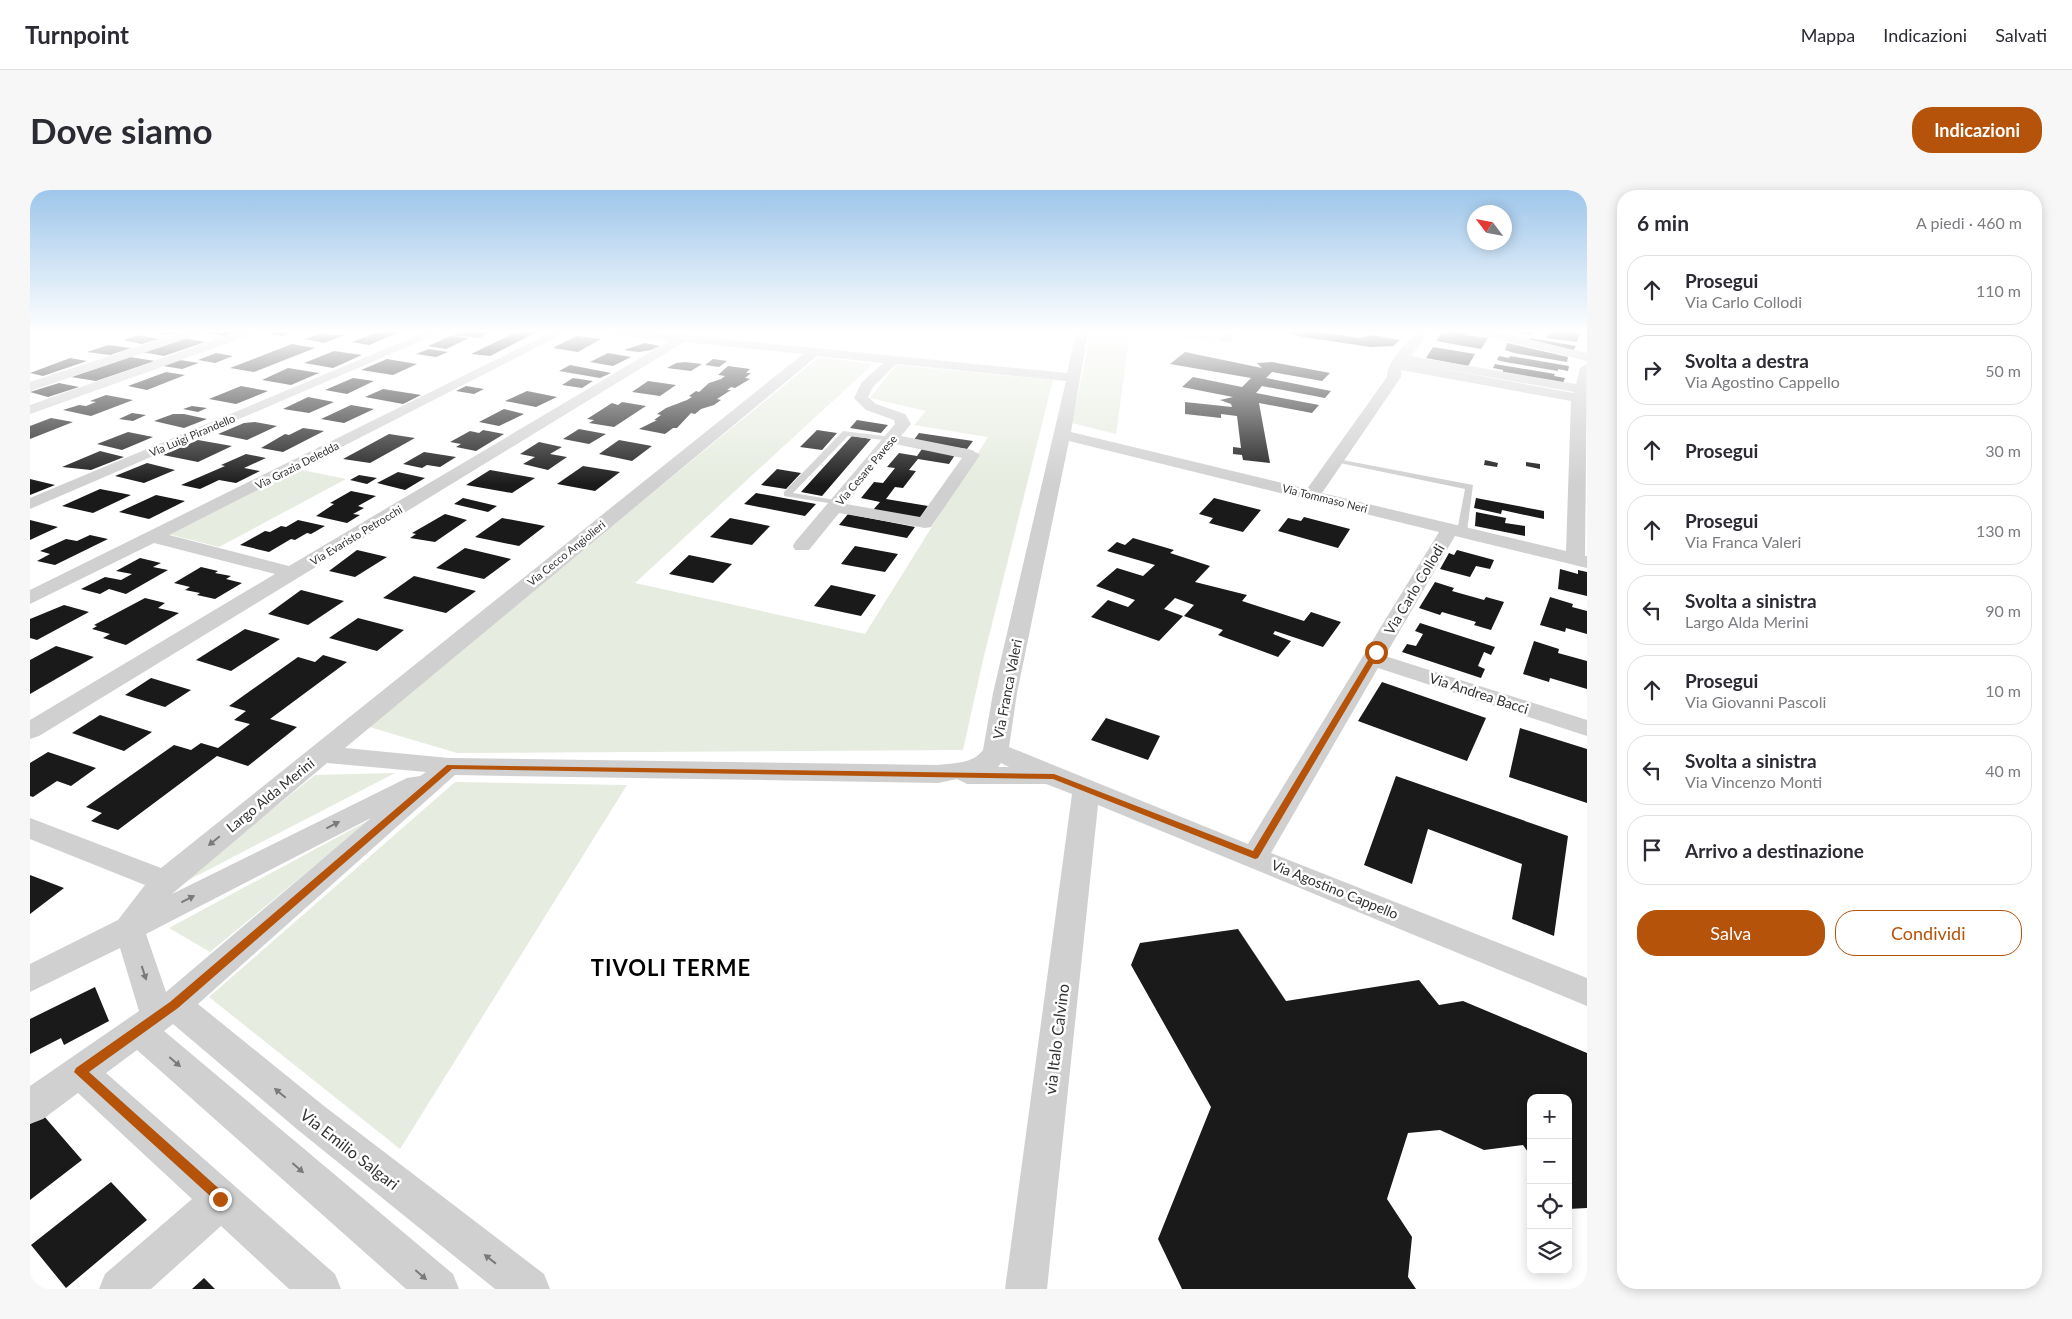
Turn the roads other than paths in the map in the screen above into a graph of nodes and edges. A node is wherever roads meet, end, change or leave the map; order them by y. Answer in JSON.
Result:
{"nodes":[{"id":1,"x":44,"y":382,"type":"edge"},
{"id":2,"x":107,"y":382,"type":"edge"},
{"id":3,"x":317,"y":382,"type":"edge"},
{"id":4,"x":461,"y":382,"type":"edge"},
{"id":5,"x":607,"y":382,"type":"edge"},
{"id":6,"x":777,"y":382,"type":"edge"},
{"id":7,"x":870,"y":382,"type":"edge"},
{"id":8,"x":1072,"y":382,"type":"edge"},
{"id":9,"x":1390,"y":382,"type":"edge"},
{"id":10,"x":1513,"y":382,"type":"edge"},
{"id":11,"x":1583,"y":382,"type":"edge"},
{"id":12,"x":30,"y":387,"type":"edge"},
{"id":13,"x":1579,"y":394,"type":"junction"},
{"id":14,"x":30,"y":410,"type":"edge"},
{"id":15,"x":1062,"y":435,"type":"junction"},
{"id":16,"x":892,"y":439,"type":"junction"},
{"id":17,"x":1335,"y":460,"type":"junction"},
{"id":18,"x":1312,"y":495,"type":"junction"},
{"id":19,"x":30,"y":504,"type":"edge"},
{"id":20,"x":837,"y":505,"type":"junction"},
{"id":21,"x":1456,"y":530,"type":"junction"},
{"id":22,"x":153,"y":537,"type":"junction"},
{"id":23,"x":802,"y":546,"type":"dead end"},
{"id":24,"x":1581,"y":561,"type":"edge"},
{"id":25,"x":293,"y":573,"type":"junction"},
{"id":26,"x":30,"y":598,"type":"edge"},
{"id":27,"x":1372,"y":659,"type":"junction"},
{"id":28,"x":1587,"y":728,"type":"edge"},
{"id":29,"x":30,"y":732,"type":"edge"},
{"id":30,"x":996,"y":751,"type":"junction"},
{"id":31,"x":319,"y":754,"type":"junction"},
{"id":32,"x":450,"y":766,"type":"junction"},
{"id":33,"x":938,"y":774,"type":"junction"},
{"id":34,"x":1054,"y":777,"type":"junction"},
{"id":35,"x":1086,"y":788,"type":"junction"},
{"id":36,"x":30,"y":828,"type":"edge"},
{"id":37,"x":1255,"y":856,"type":"junction"},
{"id":38,"x":166,"y":881,"type":"junction"},
{"id":39,"x":129,"y":929,"type":"junction"},
{"id":40,"x":30,"y":979,"type":"edge"},
{"id":41,"x":1587,"y":992,"type":"edge"},
{"id":42,"x":157,"y":1017,"type":"junction"},
{"id":43,"x":80,"y":1072,"type":"junction"},
{"id":44,"x":30,"y":1107,"type":"edge"},
{"id":45,"x":220,"y":1199,"type":"junction"},
{"id":46,"x":120,"y":1289,"type":"edge"},
{"id":47,"x":320,"y":1289,"type":"edge"},
{"id":48,"x":438,"y":1289,"type":"edge"},
{"id":49,"x":529,"y":1289,"type":"edge"},
{"id":50,"x":1026,"y":1289,"type":"edge"}],
"edges":[{"from":1,"to":12,"type":"street"},
{"from":2,"to":14,"type":"street"},
{"from":3,"to":19,"type":"street","name":"Via Luigi Pirandello"},
{"from":4,"to":22,"type":"street","name":"Via Grazia Deledda"},
{"from":5,"to":25,"type":"street","name":"Via Evaristo Petrocchi"},
{"from":6,"to":31,"type":"street","name":"Via Cecco Angiolieri"},
{"from":7,"to":16,"type":"street","name":"Via Cesare Pavese"},
{"from":8,"to":15,"type":"street","name":"Via Franca Valeri"},
{"from":9,"to":17,"type":"street"},
{"from":10,"to":13,"type":"street"},
{"from":11,"to":13,"type":"street"},
{"from":13,"to":24,"type":"street"},
{"from":15,"to":18,"type":"street","name":"Via Tommaso Neri"},
{"from":15,"to":30,"type":"street","name":"Via Franca Valeri"},
{"from":16,"to":20,"type":"street","name":"Via Cesare Pavese"},
{"from":16,"to":20,"type":"lane"},
{"from":16,"to":20,"type":"street"},
{"from":17,"to":18,"type":"street"},
{"from":17,"to":21,"type":"lane"},
{"from":18,"to":21,"type":"street","name":"Via Tommaso Neri"},
{"from":20,"to":23,"type":"street","name":"Via Cesare Pavese"},
{"from":21,"to":24,"type":"street","name":"Via Tommaso Neri"},
{"from":21,"to":27,"type":"street","name":"Via Carlo Collodi"},
{"from":22,"to":25,"type":"street"},
{"from":22,"to":26,"type":"street","name":"Via Grazia Deledda"},
{"from":25,"to":29,"type":"street","name":"Via Evaristo Petrocchi"},
{"from":27,"to":28,"type":"street","name":"Via Andrea Bacci"},
{"from":27,"to":37,"type":"street","name":"Via Carlo Collodi"},
{"from":30,"to":33,"type":"street","name":"Via Franca Valeri"},
{"from":30,"to":34,"type":"street"},
{"from":31,"to":32,"type":"street","name":"Largo Alda Merini"},
{"from":31,"to":38,"type":"street","name":"Largo Alda Merini","one_way":true},
{"from":32,"to":33,"type":"street","name":"Via Franca Valeri"},
{"from":39,"to":32,"type":"street","one_way":true},
{"from":32,"to":42,"type":"street"},
{"from":33,"to":34,"type":"street"},
{"from":34,"to":35,"type":"street","name":"Via Agostino Cappello"},
{"from":35,"to":37,"type":"street","name":"Via Agostino Cappello"},
{"from":35,"to":50,"type":"street","name":"via Italo Calvino"},
{"from":36,"to":38,"type":"street"},
{"from":37,"to":41,"type":"street","name":"Via Agostino Cappello"},
{"from":38,"to":39,"type":"street","name":"Largo Alda Merini"},
{"from":39,"to":40,"type":"street"},
{"from":39,"to":42,"type":"street","one_way":true},
{"from":42,"to":43,"type":"street"},
{"from":42,"to":48,"type":"street","one_way":true},
{"from":49,"to":42,"type":"street","name":"Via Emilio Salgari","one_way":true},
{"from":43,"to":44,"type":"street"},
{"from":43,"to":45,"type":"street"},
{"from":45,"to":46,"type":"street"},
{"from":45,"to":47,"type":"street"}]}
